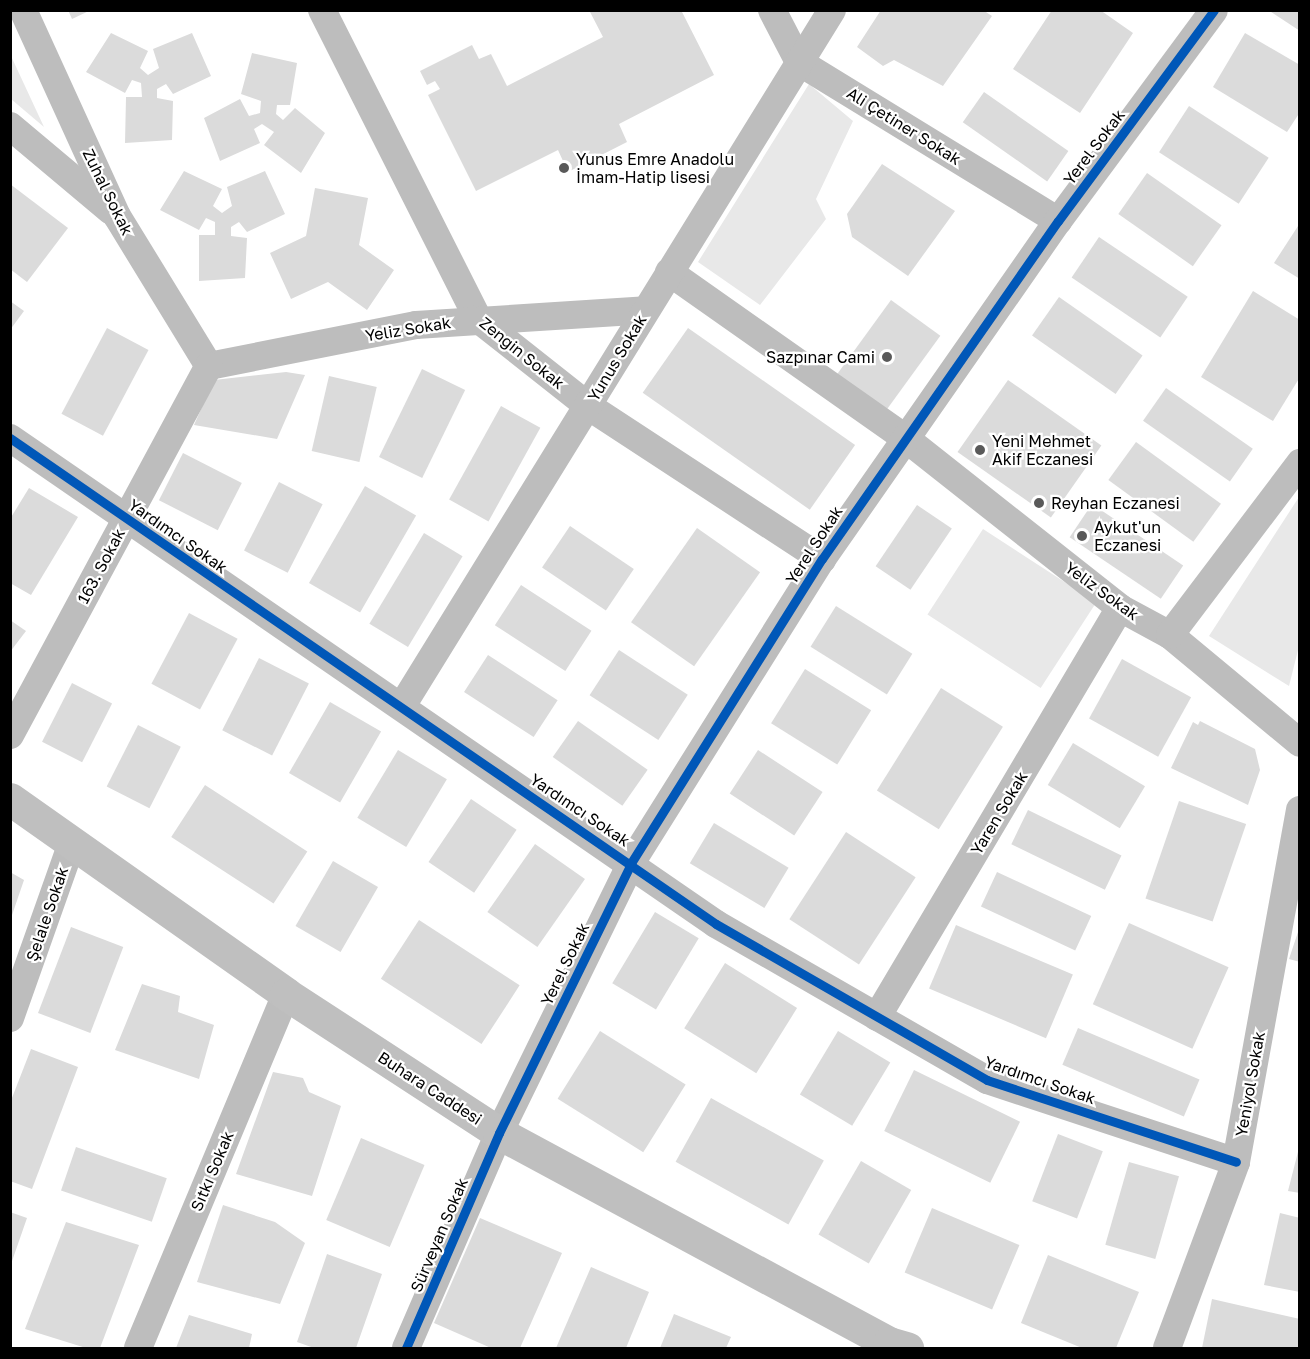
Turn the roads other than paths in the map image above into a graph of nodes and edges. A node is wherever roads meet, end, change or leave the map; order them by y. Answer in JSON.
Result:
{"nodes":[{"id":1,"x":23,"y":10,"type":"edge"},
{"id":2,"x":322,"y":10,"type":"edge"},
{"id":3,"x":772,"y":10,"type":"edge"},
{"id":4,"x":832,"y":10,"type":"edge"},
{"id":5,"x":1214,"y":10,"type":"edge"},
{"id":6,"x":799,"y":62,"type":"junction"},
{"id":7,"x":10,"y":126,"type":"edge"},
{"id":8,"x":117,"y":216,"type":"junction"},
{"id":9,"x":1058,"y":221,"type":"junction"},
{"id":10,"x":669,"y":272,"type":"junction"},
{"id":11,"x":646,"y":310,"type":"junction"},
{"id":12,"x":478,"y":319,"type":"junction"},
{"id":13,"x":209,"y":366,"type":"junction"},
{"id":14,"x":588,"y":406,"type":"junction"},
{"id":15,"x":10,"y":438,"type":"edge"},
{"id":16,"x":905,"y":438,"type":"junction"},
{"id":17,"x":1299,"y":463,"type":"edge"},
{"id":18,"x":127,"y":518,"type":"junction"},
{"id":19,"x":822,"y":559,"type":"junction"},
{"id":20,"x":1120,"y":608,"type":"junction"},
{"id":21,"x":1170,"y":635,"type":"junction"},
{"id":22,"x":402,"y":706,"type":"junction"},
{"id":23,"x":10,"y":735,"type":"edge"},
{"id":24,"x":1299,"y":743,"type":"edge"},
{"id":25,"x":10,"y":799,"type":"edge"},
{"id":26,"x":1299,"y":810,"type":"edge"},
{"id":27,"x":72,"y":843,"type":"junction"},
{"id":28,"x":631,"y":863,"type":"junction"},
{"id":29,"x":286,"y":994,"type":"junction"},
{"id":30,"x":877,"y":1017,"type":"junction"},
{"id":31,"x":10,"y":1018,"type":"edge"},
{"id":32,"x":499,"y":1133,"type":"junction"},
{"id":33,"x":1236,"y":1162,"type":"junction"},
{"id":34,"x":894,"y":1347,"type":"edge"},
{"id":35,"x":138,"y":1348,"type":"edge"},
{"id":36,"x":406,"y":1348,"type":"edge"},
{"id":37,"x":1167,"y":1348,"type":"edge"}],
"edges":[{"from":1,"to":8,"type":"street","name":"Zuhal Sokak"},
{"from":2,"to":12,"type":"street","name":"Zengin Sokak"},
{"from":3,"to":6,"type":"street"},
{"from":4,"to":6,"type":"street","name":"Yunus Sokak"},
{"from":5,"to":9,"type":"street","name":"Yerel Sokak"},
{"from":6,"to":9,"type":"street","name":"Ali Çetiner Sokak"},
{"from":6,"to":10,"type":"street","name":"Yunus Sokak"},
{"from":7,"to":8,"type":"street"},
{"from":8,"to":13,"type":"street","name":"Zuhal Sokak"},
{"from":9,"to":16,"type":"street","name":"Yerel Sokak"},
{"from":10,"to":11,"type":"street","name":"Yunus Sokak"},
{"from":10,"to":16,"type":"street","name":"Yeliz Sokak"},
{"from":11,"to":12,"type":"street","name":"Yeliz Sokak"},
{"from":11,"to":14,"type":"street","name":"Yunus Sokak"},
{"from":12,"to":13,"type":"street","name":"Yeliz Sokak"},
{"from":12,"to":14,"type":"street","name":"Zengin Sokak"},
{"from":13,"to":18,"type":"street","name":"163. Sokak"},
{"from":14,"to":19,"type":"street","name":"Zengin Sokak"},
{"from":14,"to":22,"type":"street","name":"Yunus Sokak"},
{"from":15,"to":18,"type":"street","name":"Yardımcı Sokak"},
{"from":16,"to":19,"type":"street","name":"Yerel Sokak"},
{"from":16,"to":20,"type":"street","name":"Yeliz Sokak"},
{"from":17,"to":21,"type":"street"},
{"from":18,"to":22,"type":"street","name":"Yardımcı Sokak"},
{"from":18,"to":23,"type":"street","name":"163. Sokak"},
{"from":19,"to":28,"type":"street","name":"Yerel Sokak"},
{"from":20,"to":21,"type":"street","name":"Yeliz Sokak"},
{"from":20,"to":30,"type":"street","name":"Yaren Sokak"},
{"from":21,"to":24,"type":"street","name":"Yeliz Sokak"},
{"from":22,"to":28,"type":"street","name":"Yardımcı Sokak"},
{"from":25,"to":27,"type":"main road","name":"Buhara Caddesi"},
{"from":26,"to":33,"type":"street","name":"Yeniyol Sokak"},
{"from":27,"to":29,"type":"main road","name":"Buhara Caddesi"},
{"from":27,"to":31,"type":"street","name":"Şelale Sokak"},
{"from":28,"to":30,"type":"street","name":"Yardımcı Sokak"},
{"from":28,"to":32,"type":"street","name":"Yerel Sokak"},
{"from":29,"to":32,"type":"main road","name":"Buhara Caddesi"},
{"from":29,"to":35,"type":"street","name":"Sıtkı Sokak"},
{"from":30,"to":33,"type":"street","name":"Yardımcı Sokak"},
{"from":32,"to":34,"type":"main road","name":"Buhara Caddesi"},
{"from":32,"to":36,"type":"street","name":"Sürveyan Sokak"},
{"from":33,"to":37,"type":"street","name":"Yeniyol Sokak"}]}
